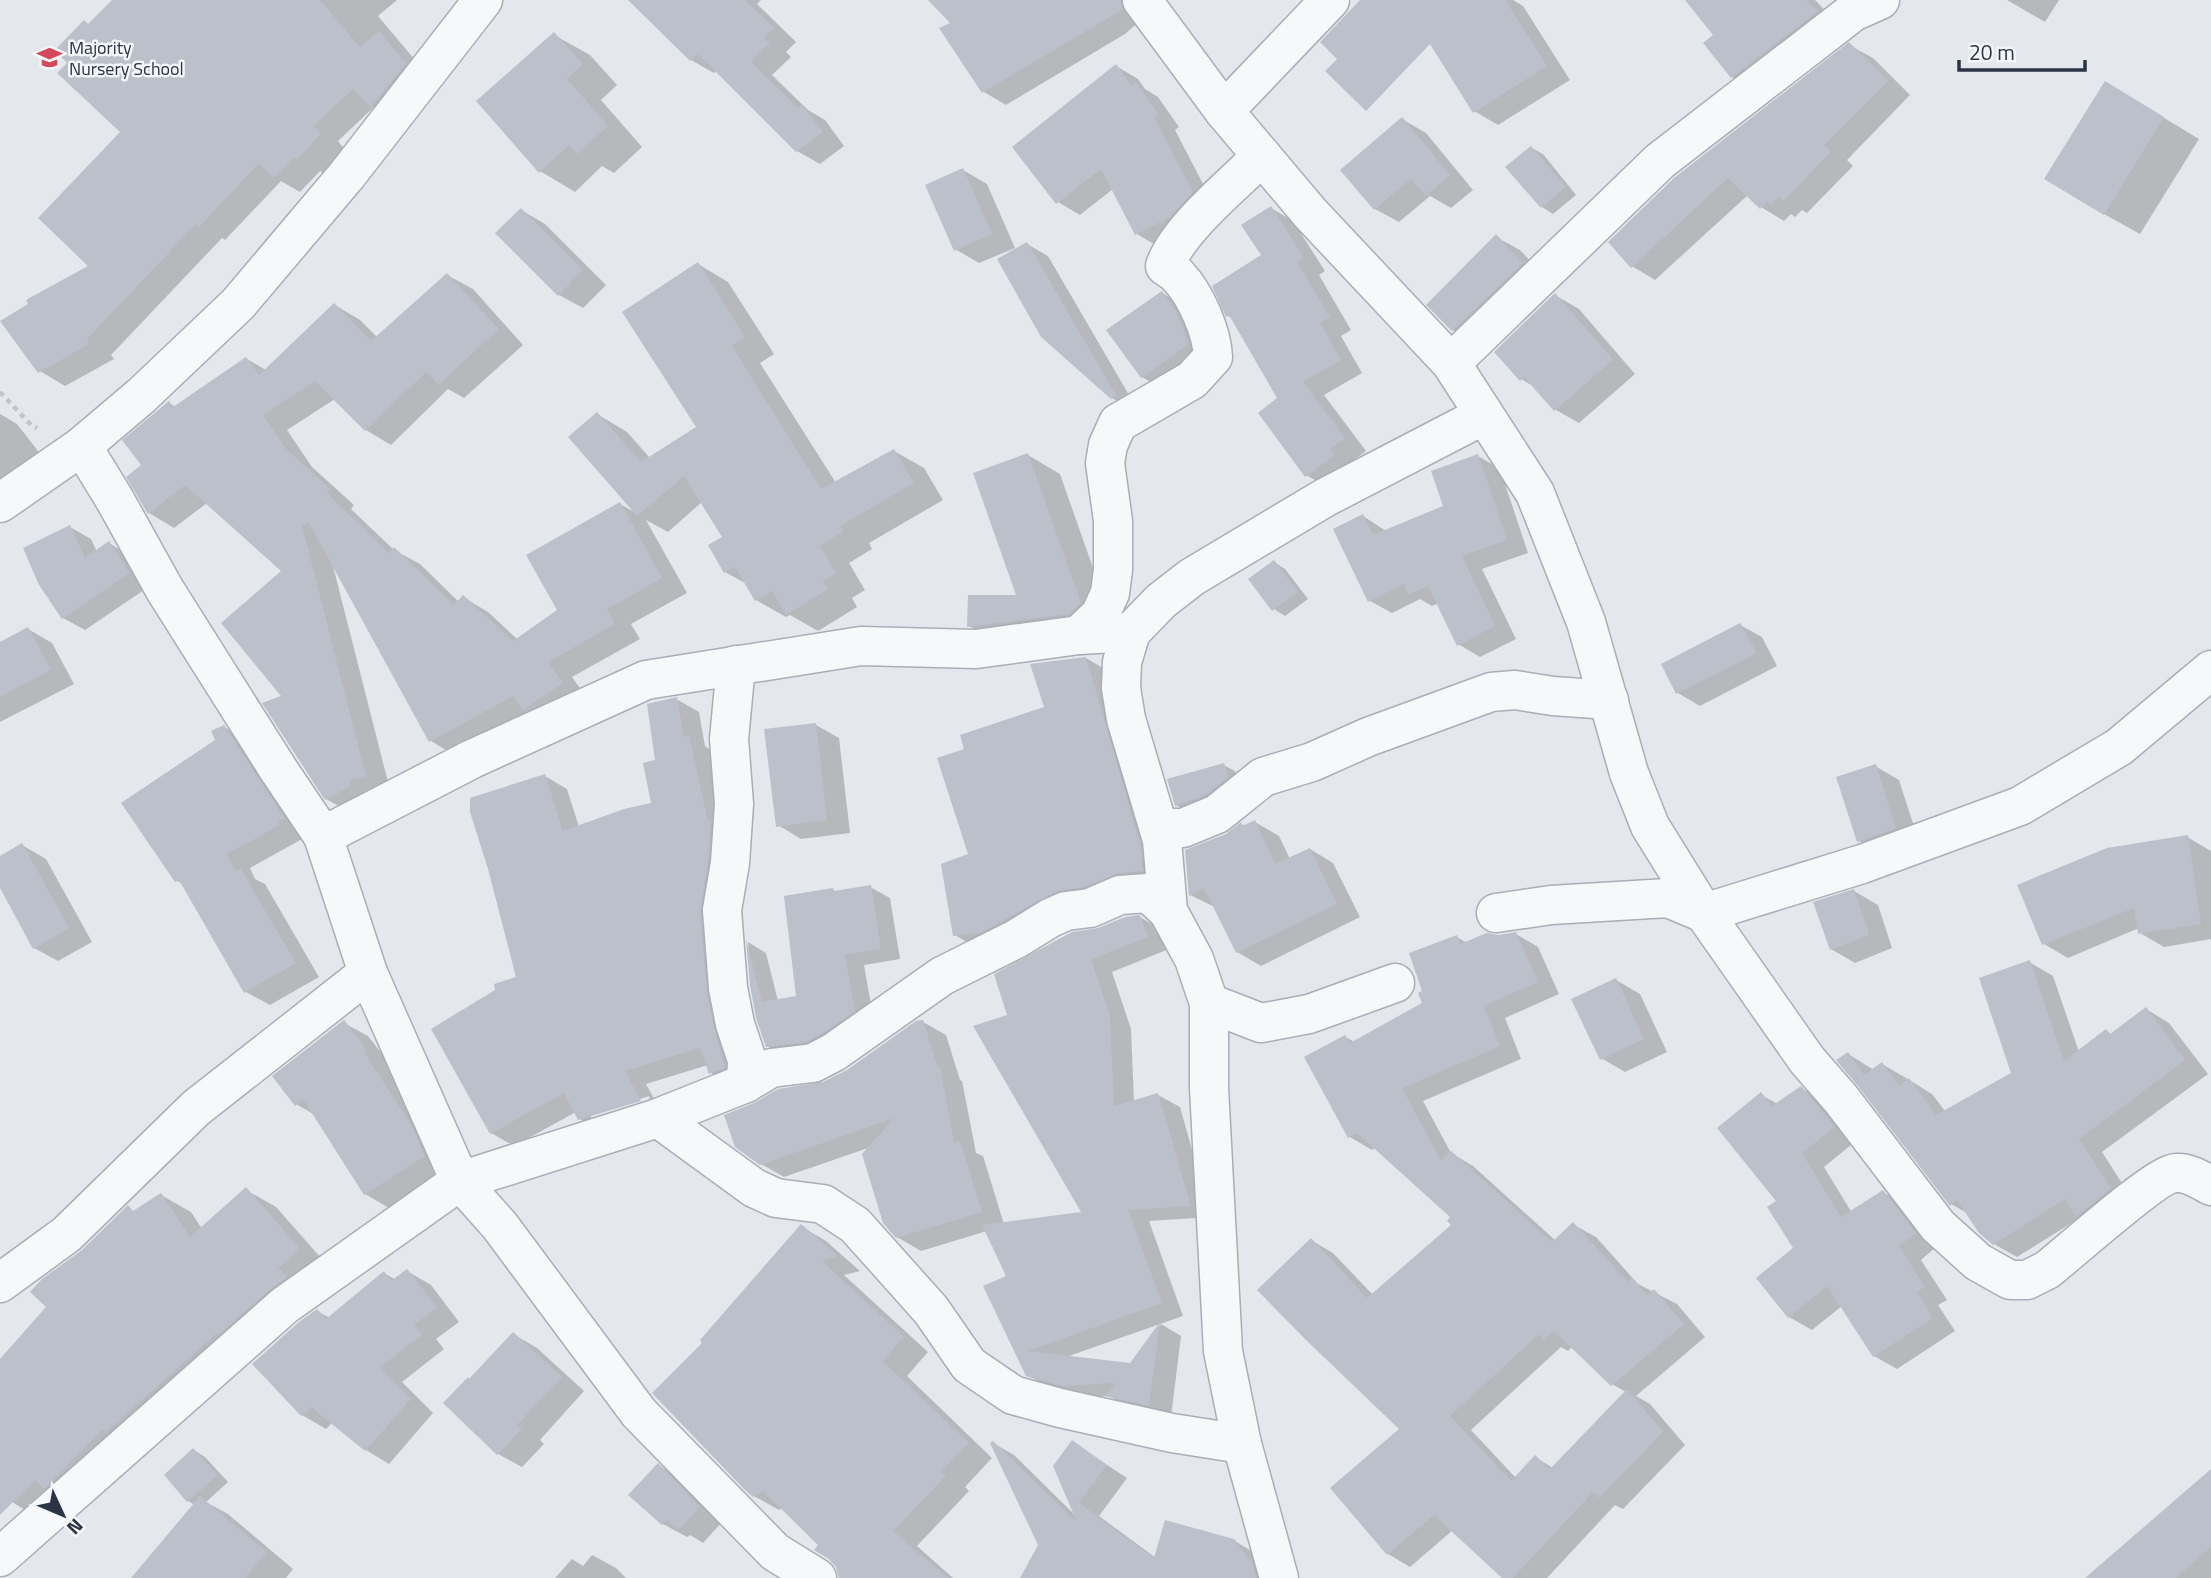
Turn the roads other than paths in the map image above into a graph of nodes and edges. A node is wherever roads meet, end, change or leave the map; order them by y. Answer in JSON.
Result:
{"nodes":[{"id":1,"x":484,"y":0,"type":"edge"},
{"id":2,"x":1142,"y":0,"type":"edge"},
{"id":3,"x":1330,"y":0,"type":"edge"},
{"id":4,"x":1880,"y":0,"type":"edge"},
{"id":5,"x":1224,"y":111,"type":"junction"},
{"id":6,"x":1262,"y":156,"type":"junction"},
{"id":7,"x":1451,"y":363,"type":"junction"},
{"id":8,"x":1484,"y":415,"type":"junction"},
{"id":9,"x":82,"y":446,"type":"junction"},
{"id":10,"x":0,"y":503,"type":"edge"},
{"id":11,"x":1131,"y":632,"type":"junction"},
{"id":12,"x":1079,"y":635,"type":"junction"},
{"id":13,"x":736,"y":665,"type":"junction"},
{"id":14,"x":2211,"y":670,"type":"edge"},
{"id":15,"x":1609,"y":700,"type":"junction"},
{"id":16,"x":1159,"y":828,"type":"junction"},
{"id":17,"x":323,"y":836,"type":"junction"},
{"id":18,"x":1168,"y":911,"type":"junction"},
{"id":19,"x":1496,"y":913,"type":"dead end"},
{"id":20,"x":1704,"y":913,"type":"junction"},
{"id":21,"x":368,"y":973,"type":"junction"},
{"id":22,"x":1395,"y":983,"type":"dead end"},
{"id":23,"x":1209,"y":1003,"type":"junction"},
{"id":24,"x":746,"y":1083,"type":"junction"},
{"id":25,"x":658,"y":1118,"type":"junction"},
{"id":26,"x":460,"y":1181,"type":"junction"},
{"id":27,"x":2211,"y":1186,"type":"edge"},
{"id":28,"x":0,"y":1283,"type":"edge"},
{"id":29,"x":1242,"y":1444,"type":"junction"},
{"id":30,"x":0,"y":1557,"type":"edge"},
{"id":31,"x":775,"y":1565,"type":"edge"},
{"id":32,"x":817,"y":1578,"type":"edge"},
{"id":33,"x":1279,"y":1578,"type":"edge"}],
"edges":[{"from":1,"to":9,"type":"street"},
{"from":2,"to":5,"type":"street"},
{"from":3,"to":5,"type":"street"},
{"from":4,"to":7,"type":"street"},
{"from":5,"to":6,"type":"street"},
{"from":6,"to":7,"type":"street"},
{"from":6,"to":12,"type":"street"},
{"from":7,"to":8,"type":"street"},
{"from":8,"to":11,"type":"street"},
{"from":8,"to":15,"type":"street"},
{"from":9,"to":10,"type":"street"},
{"from":9,"to":17,"type":"street"},
{"from":11,"to":12,"type":"street"},
{"from":11,"to":16,"type":"street"},
{"from":12,"to":13,"type":"street"},
{"from":13,"to":17,"type":"street"},
{"from":13,"to":24,"type":"street"},
{"from":14,"to":20,"type":"street"},
{"from":15,"to":16,"type":"street"},
{"from":15,"to":20,"type":"street"},
{"from":16,"to":18,"type":"street"},
{"from":17,"to":21,"type":"street"},
{"from":18,"to":23,"type":"street"},
{"from":18,"to":24,"type":"street"},
{"from":19,"to":20,"type":"street"},
{"from":20,"to":27,"type":"street"},
{"from":21,"to":26,"type":"street"},
{"from":21,"to":28,"type":"street"},
{"from":22,"to":23,"type":"street"},
{"from":23,"to":29,"type":"street"},
{"from":24,"to":25,"type":"street"},
{"from":25,"to":26,"type":"street"},
{"from":25,"to":29,"type":"street"},
{"from":26,"to":30,"type":"street"},
{"from":26,"to":31,"type":"street"},
{"from":29,"to":33,"type":"street"},
{"from":31,"to":32,"type":"street"}]}
